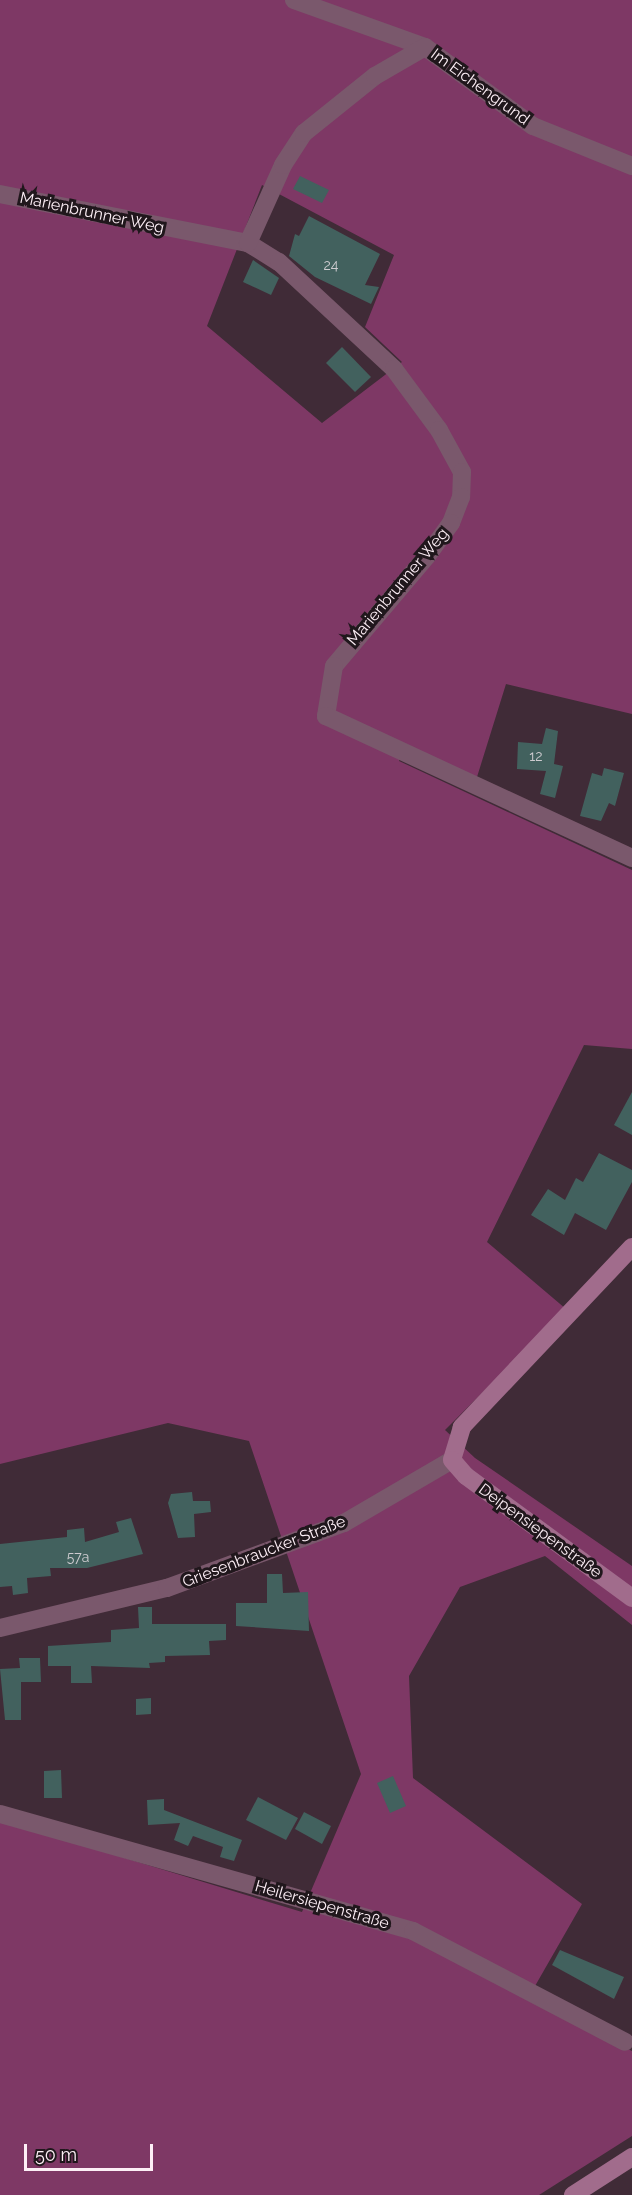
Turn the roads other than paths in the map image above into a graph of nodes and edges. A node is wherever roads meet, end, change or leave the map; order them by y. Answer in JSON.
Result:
{"nodes":[{"id":1,"x":294,"y":0,"type":"edge"},
{"id":2,"x":425,"y":46,"type":"junction"},
{"id":3,"x":632,"y":166,"type":"edge"},
{"id":4,"x":0,"y":194,"type":"edge"},
{"id":5,"x":248,"y":243,"type":"junction"},
{"id":6,"x":632,"y":858,"type":"edge"},
{"id":7,"x":632,"y":1247,"type":"edge"},
{"id":8,"x":452,"y":1460,"type":"junction"},
{"id":9,"x":632,"y":1598,"type":"edge"},
{"id":10,"x":0,"y":1628,"type":"edge"},
{"id":11,"x":0,"y":1814,"type":"edge"},
{"id":12,"x":625,"y":2042,"type":"dead end"},
{"id":13,"x":632,"y":2157,"type":"edge"},
{"id":14,"x":573,"y":2195,"type":"edge"}],
"edges":[{"from":1,"to":2,"type":"street","name":"Im Eichengrund"},
{"from":2,"to":3,"type":"street","name":"Im Eichengrund"},
{"from":2,"to":5,"type":"street"},
{"from":4,"to":5,"type":"street","name":"Marienbrunner Weg"},
{"from":5,"to":6,"type":"street","name":"Marienbrunner Weg"},
{"from":7,"to":8,"type":"street"},
{"from":8,"to":9,"type":"street","name":"Deipensiepenstraße"},
{"from":8,"to":10,"type":"street","name":"Griesenbraucker Straße"},
{"from":11,"to":12,"type":"street","name":"Heilersiepenstraße"},
{"from":13,"to":14,"type":"street"}]}
